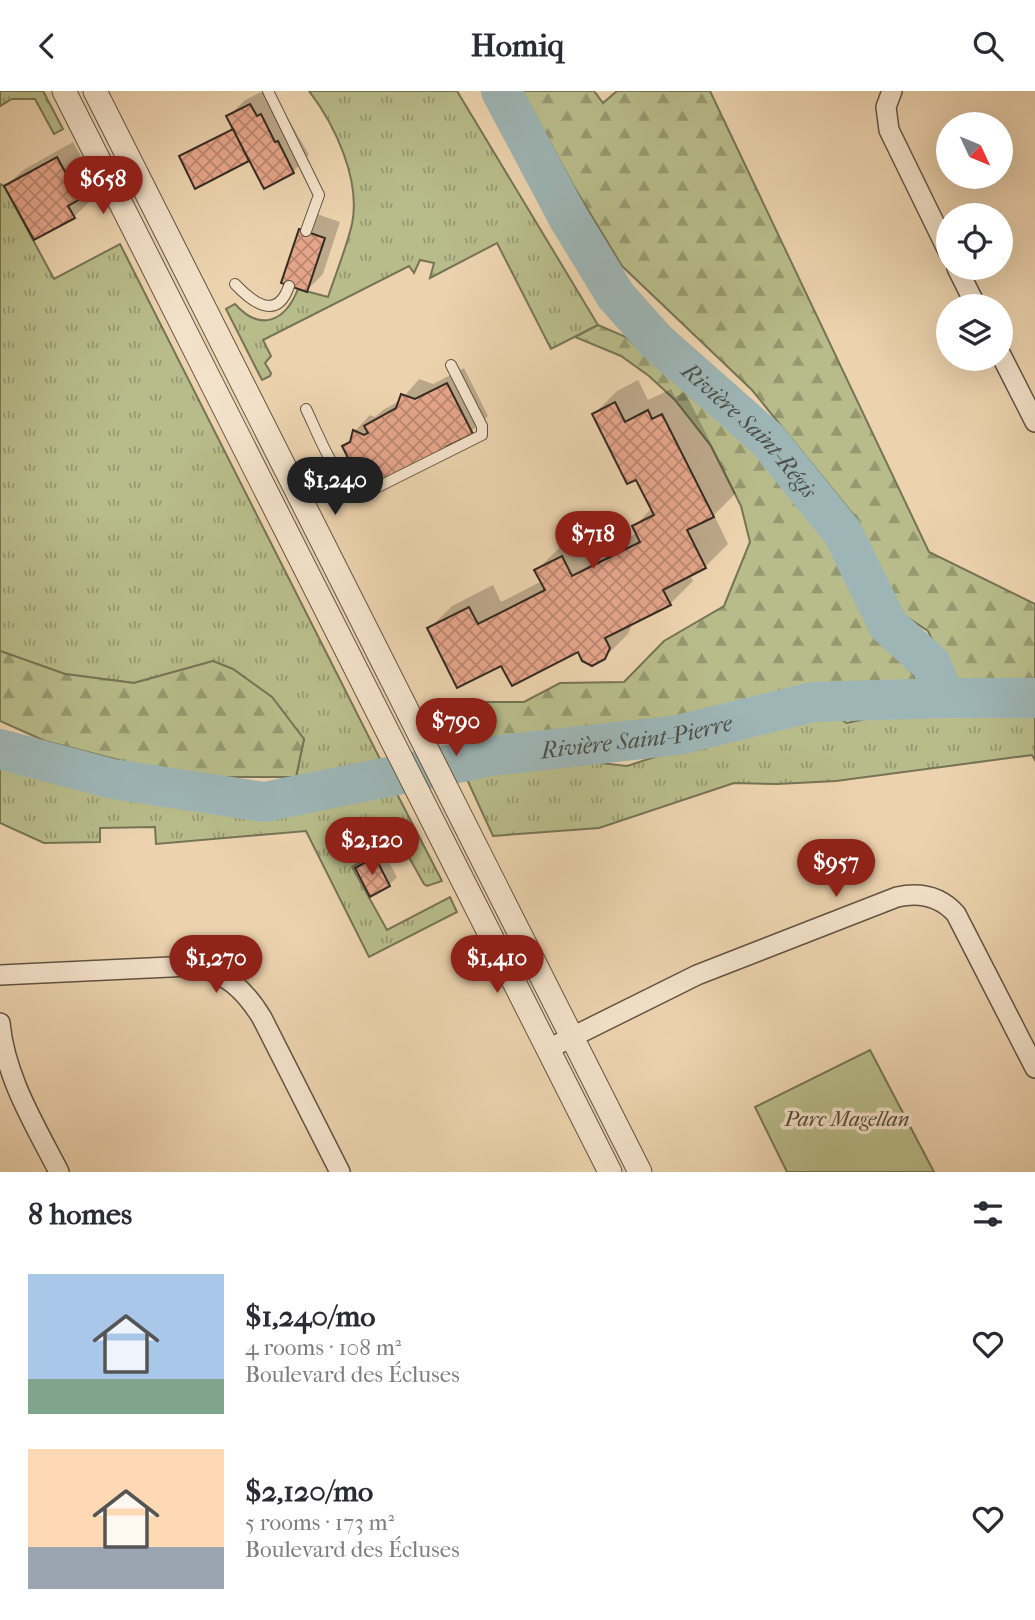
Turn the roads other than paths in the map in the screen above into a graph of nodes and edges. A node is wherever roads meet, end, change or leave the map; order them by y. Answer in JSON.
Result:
{"nodes":[{"id":1,"x":64,"y":91,"type":"edge"},
{"id":2,"x":95,"y":91,"type":"edge"},
{"id":3,"x":268,"y":91,"type":"edge"},
{"id":4,"x":889,"y":99,"type":"edge"},
{"id":5,"x":936,"y":227,"type":"edge"},
{"id":6,"x":306,"y":231,"type":"dead end"},
{"id":7,"x":235,"y":284,"type":"dead end"},
{"id":8,"x":289,"y":286,"type":"dead end"},
{"id":9,"x":451,"y":365,"type":"dead end"},
{"id":10,"x":1009,"y":371,"type":"edge"},
{"id":11,"x":306,"y":409,"type":"dead end"},
{"id":12,"x":1035,"y":422,"type":"edge"},
{"id":13,"x":0,"y":975,"type":"edge"},
{"id":14,"x":0,"y":1023,"type":"edge"},
{"id":15,"x":572,"y":1037,"type":"junction"},
{"id":16,"x":548,"y":1049,"type":"junction"},
{"id":17,"x":1035,"y":1067,"type":"edge"},
{"id":18,"x":59,"y":1172,"type":"edge"},
{"id":19,"x":340,"y":1172,"type":"edge"},
{"id":20,"x":610,"y":1172,"type":"edge"},
{"id":21,"x":640,"y":1172,"type":"edge"}],
"edges":[{"from":1,"to":16,"type":"street"},
{"from":2,"to":15,"type":"street"},
{"from":3,"to":6,"type":"lane"},
{"from":4,"to":5,"type":"street"},
{"from":7,"to":8,"type":"lane"},
{"from":9,"to":11,"type":"lane"},
{"from":10,"to":12,"type":"street"},
{"from":13,"to":19,"type":"street"},
{"from":14,"to":18,"type":"street"},
{"from":15,"to":16,"type":"street"},
{"from":15,"to":17,"type":"street"},
{"from":15,"to":21,"type":"street"},
{"from":16,"to":20,"type":"street"}]}
